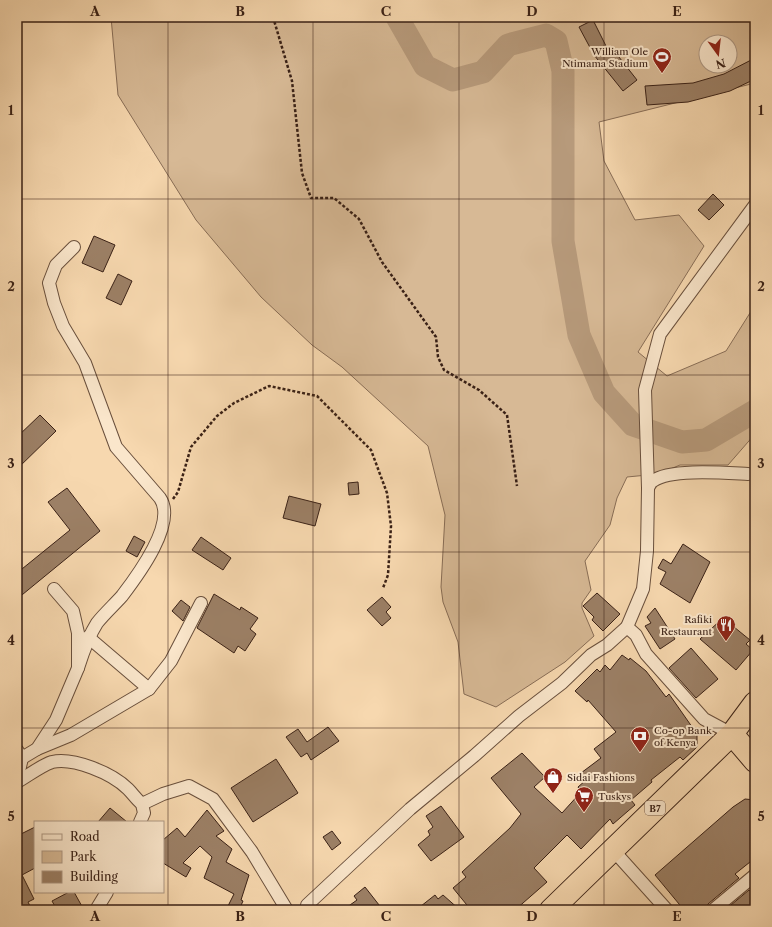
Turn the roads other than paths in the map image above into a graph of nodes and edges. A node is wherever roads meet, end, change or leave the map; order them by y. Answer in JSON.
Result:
{"nodes":[{"id":1,"x":755,"y":205,"type":"edge"},
{"id":2,"x":74,"y":247,"type":"dead end"},
{"id":3,"x":748,"y":474,"type":"dead end"},
{"id":4,"x":648,"y":488,"type":"junction"},
{"id":5,"x":54,"y":588,"type":"dead end"},
{"id":6,"x":202,"y":603,"type":"dead end"},
{"id":7,"x":627,"y":627,"type":"junction"},
{"id":8,"x":88,"y":637,"type":"junction"},
{"id":9,"x":78,"y":668,"type":"junction"},
{"id":10,"x":149,"y":689,"type":"junction"},
{"id":11,"x":755,"y":703,"type":"edge"},
{"id":12,"x":732,"y":734,"type":"junction"},
{"id":13,"x":37,"y":749,"type":"junction"},
{"id":14,"x":19,"y":754,"type":"edge"},
{"id":15,"x":755,"y":761,"type":"edge"},
{"id":16,"x":17,"y":781,"type":"edge"},
{"id":17,"x":142,"y":804,"type":"junction"},
{"id":18,"x":140,"y":821,"type":"edge"},
{"id":19,"x":613,"y":850,"type":"junction"},
{"id":20,"x":755,"y":874,"type":"edge"},
{"id":21,"x":106,"y":893,"type":"edge"},
{"id":22,"x":307,"y":908,"type":"edge"},
{"id":23,"x":96,"y":910,"type":"edge"},
{"id":24,"x":287,"y":910,"type":"edge"},
{"id":25,"x":551,"y":910,"type":"edge"},
{"id":26,"x":667,"y":910,"type":"edge"},
{"id":27,"x":714,"y":910,"type":"edge"}],
"edges":[{"from":1,"to":4,"type":"street"},
{"from":2,"to":8,"type":"street"},
{"from":3,"to":4,"type":"street"},
{"from":4,"to":7,"type":"street"},
{"from":5,"to":9,"type":"street"},
{"from":6,"to":10,"type":"street"},
{"from":7,"to":12,"type":"street"},
{"from":7,"to":22,"type":"street"},
{"from":8,"to":9,"type":"street"},
{"from":8,"to":10,"type":"street"},
{"from":9,"to":13,"type":"street"},
{"from":10,"to":13,"type":"street"},
{"from":11,"to":12,"type":"highway","number":"B7"},
{"from":12,"to":15,"type":"highway"},
{"from":12,"to":19,"type":"highway","number":"B7"},
{"from":13,"to":14,"type":"street"},
{"from":14,"to":16,"type":"street"},
{"from":16,"to":17,"type":"street"},
{"from":17,"to":18,"type":"street"},
{"from":17,"to":24,"type":"street"},
{"from":19,"to":25,"type":"highway","number":"B7"},
{"from":19,"to":26,"type":"street"},
{"from":20,"to":27,"type":"street"},
{"from":21,"to":23,"type":"street"}]}
